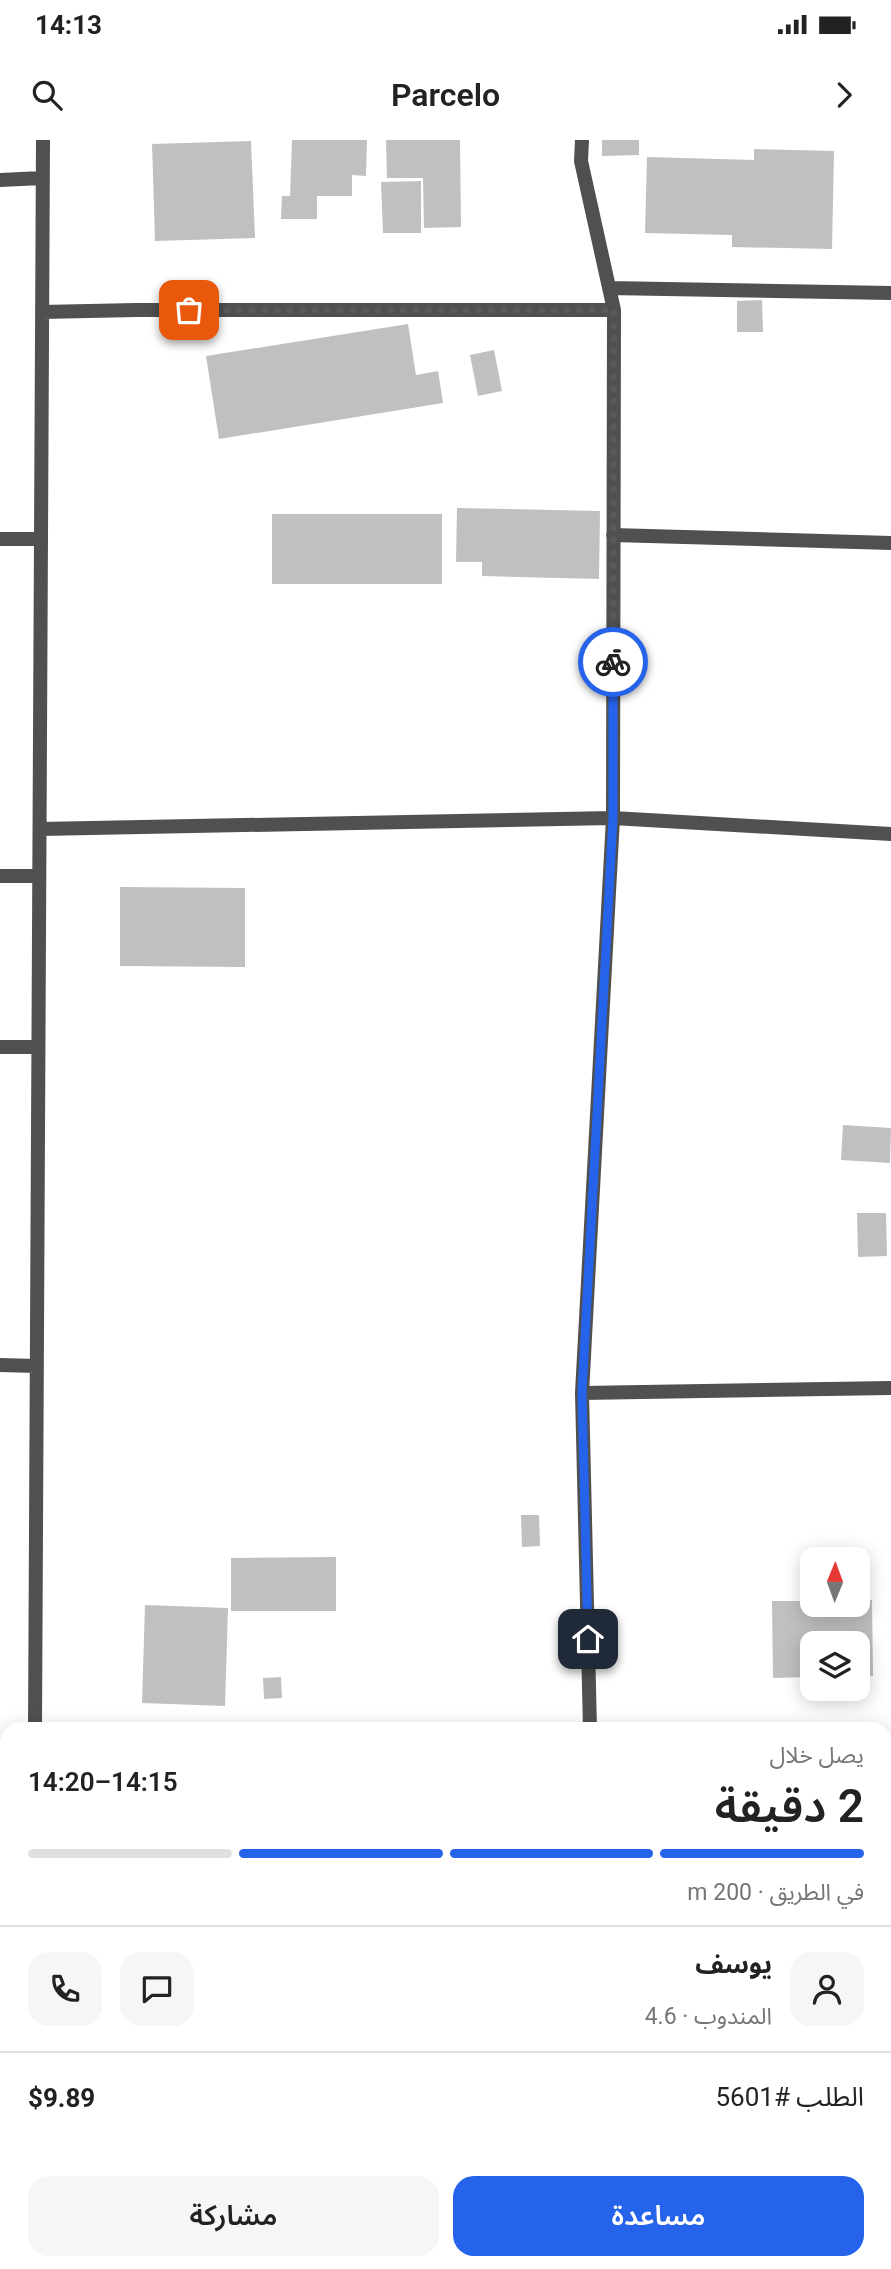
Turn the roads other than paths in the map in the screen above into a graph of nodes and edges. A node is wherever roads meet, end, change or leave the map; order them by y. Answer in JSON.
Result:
{"nodes":[{"id":1,"x":43,"y":140,"type":"edge"},
{"id":2,"x":582,"y":140,"type":"edge"},
{"id":3,"x":42,"y":178,"type":"junction"},
{"id":4,"x":0,"y":180,"type":"edge"},
{"id":5,"x":609,"y":288,"type":"junction"},
{"id":6,"x":891,"y":293,"type":"edge"},
{"id":7,"x":614,"y":310,"type":"junction"},
{"id":8,"x":41,"y":312,"type":"junction"},
{"id":9,"x":613,"y":535,"type":"junction"},
{"id":10,"x":0,"y":539,"type":"edge"},
{"id":11,"x":41,"y":539,"type":"junction"},
{"id":12,"x":891,"y":543,"type":"edge"},
{"id":13,"x":613,"y":818,"type":"junction"},
{"id":14,"x":40,"y":829,"type":"junction"},
{"id":15,"x":891,"y":834,"type":"edge"},
{"id":16,"x":0,"y":876,"type":"edge"},
{"id":17,"x":39,"y":876,"type":"junction"},
{"id":18,"x":0,"y":1047,"type":"edge"},
{"id":19,"x":38,"y":1047,"type":"junction"},
{"id":20,"x":0,"y":1365,"type":"edge"},
{"id":21,"x":36,"y":1366,"type":"junction"},
{"id":22,"x":891,"y":1388,"type":"edge"},
{"id":23,"x":582,"y":1393,"type":"junction"},
{"id":24,"x":35,"y":1722,"type":"edge"},
{"id":25,"x":590,"y":1722,"type":"edge"}],
"edges":[{"from":1,"to":3,"type":"street"},
{"from":2,"to":5,"type":"street"},
{"from":3,"to":4,"type":"street"},
{"from":3,"to":8,"type":"street"},
{"from":5,"to":6,"type":"street"},
{"from":5,"to":7,"type":"street"},
{"from":7,"to":8,"type":"street"},
{"from":7,"to":9,"type":"street"},
{"from":8,"to":11,"type":"street"},
{"from":9,"to":12,"type":"street"},
{"from":9,"to":13,"type":"street"},
{"from":10,"to":11,"type":"street"},
{"from":11,"to":14,"type":"street"},
{"from":13,"to":14,"type":"street"},
{"from":13,"to":15,"type":"street"},
{"from":13,"to":23,"type":"street"},
{"from":14,"to":17,"type":"street"},
{"from":16,"to":17,"type":"street"},
{"from":17,"to":19,"type":"street"},
{"from":18,"to":19,"type":"street"},
{"from":19,"to":21,"type":"street"},
{"from":20,"to":21,"type":"street"},
{"from":21,"to":24,"type":"street"},
{"from":22,"to":23,"type":"street"},
{"from":23,"to":25,"type":"street"}]}
